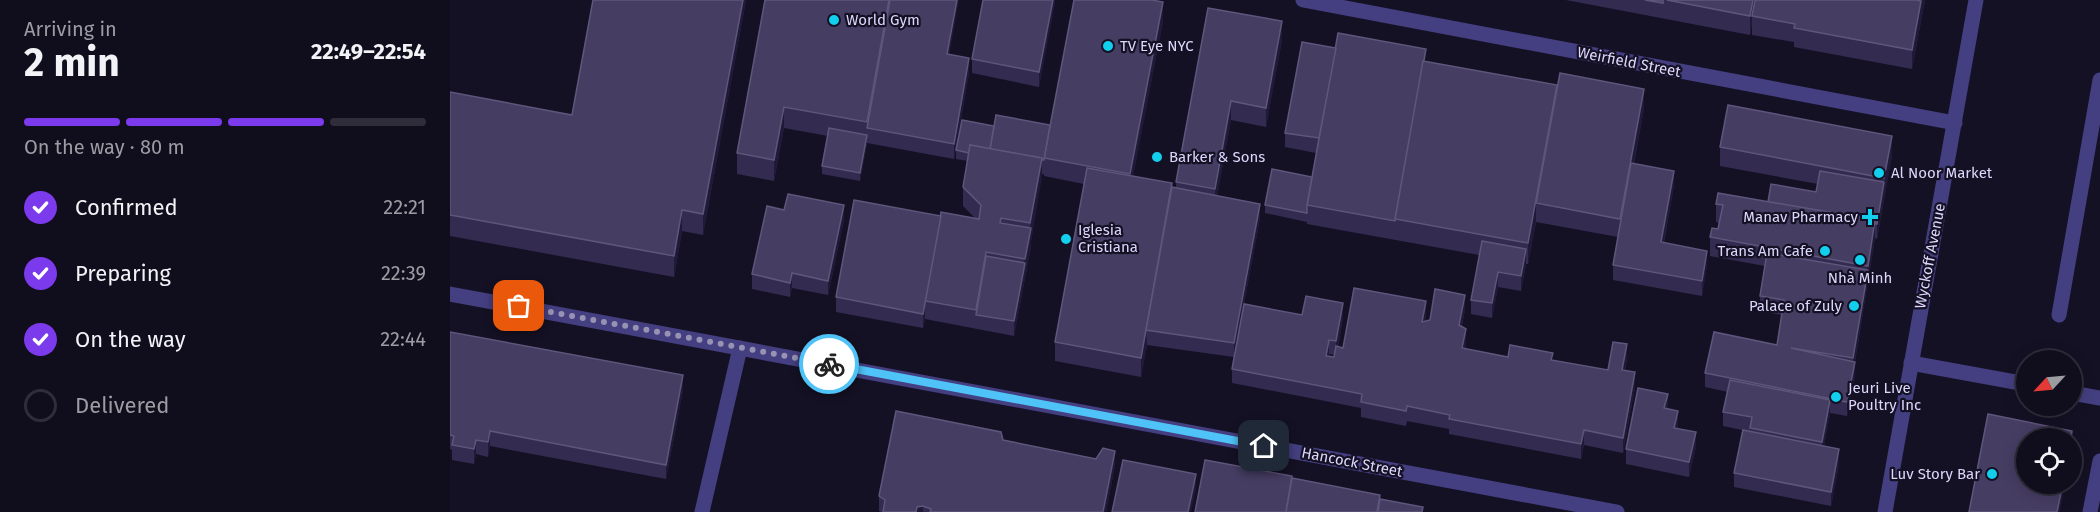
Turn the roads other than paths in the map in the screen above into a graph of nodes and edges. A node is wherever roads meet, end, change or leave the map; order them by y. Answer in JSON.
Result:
{"nodes":[{"id":1,"x":1303,"y":0,"type":"edge"},
{"id":2,"x":1976,"y":0,"type":"edge"},
{"id":3,"x":2100,"y":80,"type":"edge"},
{"id":4,"x":1955,"y":123,"type":"junction"},
{"id":5,"x":450,"y":294,"type":"edge"},
{"id":6,"x":2059,"y":315,"type":"dead end"},
{"id":7,"x":740,"y":348,"type":"junction"},
{"id":8,"x":1911,"y":363,"type":"junction"},
{"id":9,"x":2016,"y":382,"type":"edge"},
{"id":10,"x":2082,"y":395,"type":"edge"},
{"id":11,"x":2100,"y":398,"type":"edge"},
{"id":12,"x":2100,"y":461,"type":"edge"},
{"id":13,"x":702,"y":512,"type":"edge"},
{"id":14,"x":1617,"y":512,"type":"edge"},
{"id":15,"x":1885,"y":512,"type":"edge"},
{"id":16,"x":2090,"y":512,"type":"edge"}],
"edges":[{"from":1,"to":4,"type":"street","name":"Weirfield Street"},
{"from":2,"to":4,"type":"street","name":"Wyckoff Avenue"},
{"from":3,"to":6,"type":"street"},
{"from":4,"to":8,"type":"street","name":"Wyckoff Avenue"},
{"from":5,"to":7,"type":"street","name":"Hancock Street"},
{"from":7,"to":13,"type":"street"},
{"from":7,"to":14,"type":"street","name":"Hancock Street"},
{"from":8,"to":9,"type":"street"},
{"from":8,"to":15,"type":"street","name":"Wyckoff Avenue"},
{"from":10,"to":11,"type":"street"},
{"from":12,"to":16,"type":"street"}]}
